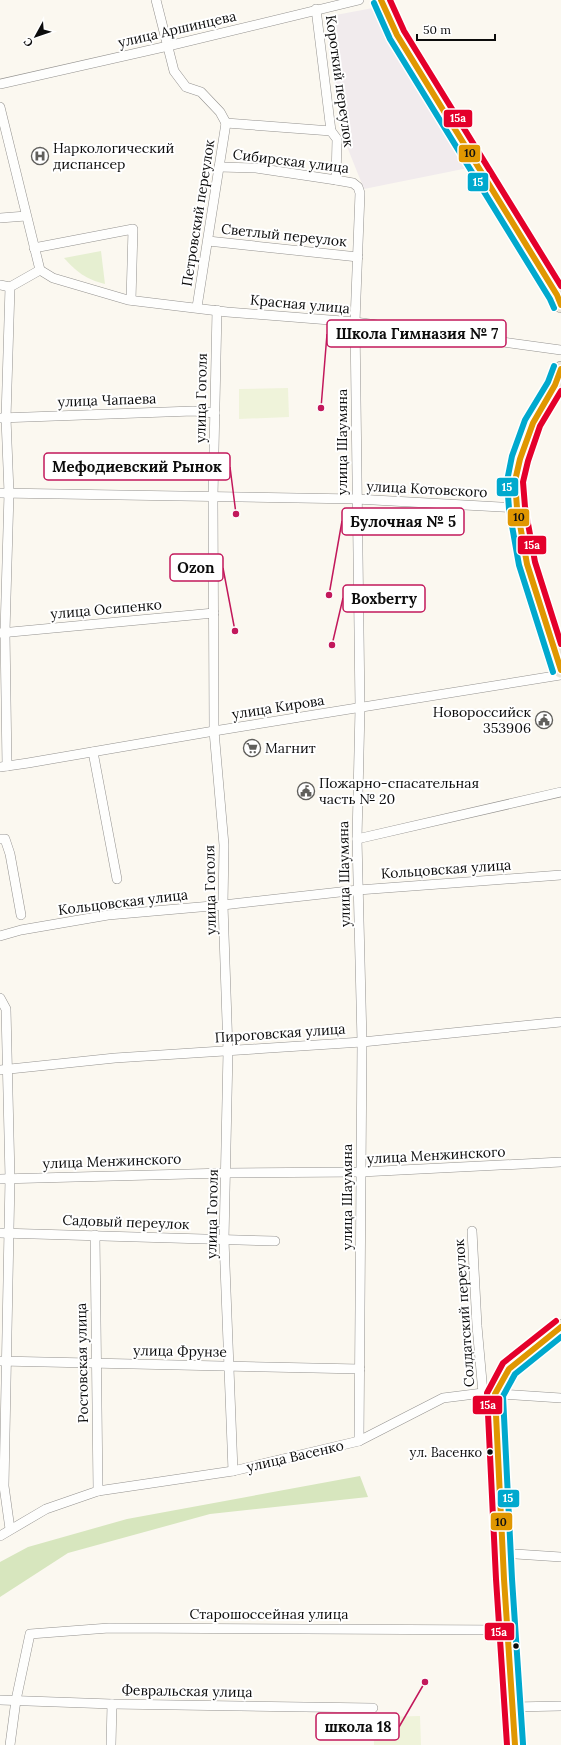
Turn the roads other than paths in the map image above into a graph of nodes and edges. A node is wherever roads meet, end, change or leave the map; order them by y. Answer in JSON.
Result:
{"nodes":[{"id":1,"x":156,"y":0,"type":"edge"},
{"id":2,"x":359,"y":0,"type":"edge"},
{"id":3,"x":381,"y":0,"type":"edge"},
{"id":4,"x":316,"y":9,"type":"junction"},
{"id":5,"x":168,"y":46,"type":"junction"},
{"id":6,"x":0,"y":84,"type":"edge"},
{"id":7,"x":0,"y":107,"type":"edge"},
{"id":8,"x":226,"y":123,"type":"junction"},
{"id":9,"x":331,"y":131,"type":"junction"},
{"id":10,"x":220,"y":167,"type":"junction"},
{"id":11,"x":336,"y":180,"type":"junction"},
{"id":12,"x":358,"y":187,"type":"joint"},
{"id":13,"x":26,"y":216,"type":"junction"},
{"id":14,"x":0,"y":218,"type":"edge"},
{"id":15,"x":208,"y":241,"type":"junction"},
{"id":16,"x":34,"y":248,"type":"junction"},
{"id":17,"x":358,"y":257,"type":"junction"},
{"id":18,"x":40,"y":270,"type":"junction"},
{"id":19,"x":0,"y":284,"type":"edge"},
{"id":20,"x":10,"y":286,"type":"junction"},
{"id":21,"x":131,"y":300,"type":"junction"},
{"id":22,"x":561,"y":305,"type":"edge"},
{"id":23,"x":197,"y":307,"type":"junction"},
{"id":24,"x":217,"y":310,"type":"junction"},
{"id":25,"x":356,"y":322,"type":"junction"},
{"id":26,"x":561,"y":350,"type":"edge"},
{"id":27,"x":561,"y":369,"type":"edge"},
{"id":28,"x":215,"y":413,"type":"junction"},
{"id":29,"x":3,"y":418,"type":"edge"},
{"id":30,"x":4,"y":493,"type":"edge"},
{"id":31,"x":213,"y":497,"type":"junction"},
{"id":32,"x":356,"y":499,"type":"junction"},
{"id":33,"x":516,"y":508,"type":"junction"},
{"id":34,"x":214,"y":613,"type":"junction"},
{"id":35,"x":3,"y":632,"type":"edge"},
{"id":36,"x":561,"y":670,"type":"edge"},
{"id":37,"x":561,"y":675,"type":"edge"},
{"id":38,"x":360,"y":708,"type":"junction"},
{"id":39,"x":214,"y":730,"type":"junction"},
{"id":40,"x":93,"y":752,"type":"junction"},
{"id":41,"x":4,"y":766,"type":"edge"},
{"id":42,"x":561,"y":792,"type":"edge"},
{"id":43,"x":0,"y":839,"type":"edge"},
{"id":44,"x":357,"y":840,"type":"junction"},
{"id":45,"x":561,"y":875,"type":"edge"},
{"id":46,"x":117,"y":879,"type":"dead end"},
{"id":47,"x":358,"y":890,"type":"junction"},
{"id":48,"x":223,"y":905,"type":"junction"},
{"id":49,"x":21,"y":915,"type":"dead end"},
{"id":50,"x":0,"y":936,"type":"edge"},
{"id":51,"x":0,"y":998,"type":"edge"},
{"id":52,"x":561,"y":1022,"type":"edge"},
{"id":53,"x":362,"y":1042,"type":"junction"},
{"id":54,"x":228,"y":1051,"type":"junction"},
{"id":55,"x":4,"y":1069,"type":"edge"},
{"id":56,"x":561,"y":1162,"type":"edge"},
{"id":57,"x":226,"y":1172,"type":"junction"},
{"id":58,"x":361,"y":1172,"type":"junction"},
{"id":59,"x":10,"y":1178,"type":"junction"},
{"id":60,"x":0,"y":1179,"type":"edge"},
{"id":61,"x":472,"y":1231,"type":"dead end"},
{"id":62,"x":10,"y":1232,"type":"junction"},
{"id":63,"x":0,"y":1233,"type":"edge"},
{"id":64,"x":95,"y":1235,"type":"junction"},
{"id":65,"x":224,"y":1240,"type":"junction"},
{"id":66,"x":275,"y":1241,"type":"dead end"},
{"id":67,"x":561,"y":1327,"type":"edge"},
{"id":68,"x":3,"y":1361,"type":"edge"},
{"id":69,"x":96,"y":1364,"type":"junction"},
{"id":70,"x":228,"y":1366,"type":"junction"},
{"id":71,"x":360,"y":1369,"type":"junction"},
{"id":72,"x":489,"y":1394,"type":"junction"},
{"id":73,"x":561,"y":1398,"type":"edge"},
{"id":74,"x":360,"y":1441,"type":"junction"},
{"id":75,"x":232,"y":1471,"type":"junction"},
{"id":76,"x":2,"y":1486,"type":"edge"},
{"id":77,"x":98,"y":1491,"type":"junction"},
{"id":78,"x":10,"y":1530,"type":"junction"},
{"id":79,"x":0,"y":1536,"type":"edge"},
{"id":80,"x":502,"y":1552,"type":"junction"},
{"id":81,"x":561,"y":1556,"type":"edge"},
{"id":82,"x":507,"y":1630,"type":"junction"},
{"id":83,"x":0,"y":1700,"type":"edge"},
{"id":84,"x":16,"y":1700,"type":"junction"},
{"id":85,"x":112,"y":1704,"type":"junction"},
{"id":86,"x":561,"y":1706,"type":"edge"},
{"id":87,"x":512,"y":1707,"type":"junction"},
{"id":88,"x":373,"y":1708,"type":"dead end"},
{"id":89,"x":10,"y":1745,"type":"edge"},
{"id":90,"x":111,"y":1745,"type":"edge"},
{"id":91,"x":515,"y":1745,"type":"edge"}],
"edges":[{"from":1,"to":5,"type":"street"},
{"from":2,"to":4,"type":"street","name":"улица Аршинцева"},
{"from":3,"to":22,"type":"main road"},
{"from":4,"to":5,"type":"street","name":"улица Аршинцева"},
{"from":4,"to":9,"type":"street","name":"Короткий переулок"},
{"from":5,"to":6,"type":"street","name":"улица Аршинцева"},
{"from":5,"to":8,"type":"street"},
{"from":7,"to":13,"type":"street"},
{"from":8,"to":9,"type":"street"},
{"from":8,"to":10,"type":"street","name":"Петровский переулок"},
{"from":9,"to":11,"type":"street","name":"Короткий переулок"},
{"from":10,"to":11,"type":"street","name":"Сибирская улица"},
{"from":10,"to":15,"type":"street","name":"Петровский переулок"},
{"from":11,"to":12,"type":"street","name":"Сибирская улица"},
{"from":12,"to":17,"type":"street","name":"улица Шаумяна"},
{"from":13,"to":14,"type":"street"},
{"from":13,"to":16,"type":"street"},
{"from":15,"to":17,"type":"street","name":"Светлый переулок"},
{"from":15,"to":23,"type":"street","name":"Петровский переулок"},
{"from":16,"to":18,"type":"street"},
{"from":16,"to":21,"type":"street"},
{"from":17,"to":25,"type":"street","name":"улица Шаумяна"},
{"from":18,"to":20,"type":"street"},
{"from":18,"to":21,"type":"street","name":"Красная улица"},
{"from":19,"to":20,"type":"street"},
{"from":20,"to":29,"type":"street"},
{"from":21,"to":23,"type":"street","name":"Красная улица"},
{"from":23,"to":24,"type":"street","name":"Красная улица"},
{"from":24,"to":25,"type":"street","name":"Красная улица"},
{"from":24,"to":28,"type":"street","name":"улица Гоголя"},
{"from":25,"to":26,"type":"street","name":"Красная улица"},
{"from":25,"to":32,"type":"street","name":"улица Шаумяна"},
{"from":27,"to":33,"type":"main road"},
{"from":28,"to":29,"type":"street","name":"улица Чапаева"},
{"from":28,"to":31,"type":"street","name":"улица Гоголя"},
{"from":29,"to":30,"type":"street"},
{"from":30,"to":31,"type":"street","name":"улица Котовского"},
{"from":30,"to":35,"type":"street"},
{"from":31,"to":32,"type":"street","name":"улица Котовского"},
{"from":31,"to":34,"type":"street","name":"улица Гоголя"},
{"from":32,"to":33,"type":"street","name":"улица Котовского"},
{"from":32,"to":38,"type":"street","name":"улица Шаумяна"},
{"from":33,"to":36,"type":"main road"},
{"from":34,"to":35,"type":"street","name":"улица Осипенко"},
{"from":34,"to":39,"type":"street","name":"улица Гоголя"},
{"from":35,"to":41,"type":"street"},
{"from":37,"to":38,"type":"street","name":"улица Кирова"},
{"from":38,"to":39,"type":"street","name":"улица Кирова"},
{"from":38,"to":44,"type":"street","name":"улица Шаумяна"},
{"from":39,"to":40,"type":"street","name":"улица Кирова"},
{"from":39,"to":48,"type":"street","name":"улица Гоголя"},
{"from":40,"to":41,"type":"street","name":"улица Кирова"},
{"from":40,"to":46,"type":"street"},
{"from":42,"to":44,"type":"street"},
{"from":43,"to":49,"type":"street"},
{"from":44,"to":47,"type":"street","name":"улица Шаумяна"},
{"from":45,"to":47,"type":"street","name":"Кольцовская улица"},
{"from":47,"to":48,"type":"street","name":"Кольцовская улица"},
{"from":47,"to":53,"type":"street","name":"улица Шаумяна"},
{"from":48,"to":50,"type":"street","name":"Кольцовская улица"},
{"from":48,"to":54,"type":"street","name":"улица Гоголя"},
{"from":51,"to":55,"type":"street"},
{"from":52,"to":53,"type":"street","name":"Пироговская улица"},
{"from":53,"to":54,"type":"street","name":"Пироговская улица"},
{"from":53,"to":58,"type":"street","name":"улица Шаумяна"},
{"from":54,"to":55,"type":"street","name":"Пироговская улица"},
{"from":54,"to":57,"type":"street","name":"улица Гоголя"},
{"from":55,"to":59,"type":"street"},
{"from":56,"to":58,"type":"street","name":"улица Менжинского"},
{"from":57,"to":58,"type":"street","name":"улица Менжинского"},
{"from":57,"to":59,"type":"street","name":"улица Менжинского"},
{"from":57,"to":65,"type":"street","name":"улица Гоголя"},
{"from":58,"to":71,"type":"street","name":"улица Шаумяна"},
{"from":59,"to":60,"type":"street","name":"улица Менжинского"},
{"from":59,"to":62,"type":"street"},
{"from":61,"to":72,"type":"street","name":"Солдатский переулок"},
{"from":62,"to":63,"type":"street","name":"Садовый переулок"},
{"from":62,"to":64,"type":"street","name":"Садовый переулок"},
{"from":62,"to":68,"type":"street"},
{"from":64,"to":65,"type":"street","name":"Садовый переулок"},
{"from":64,"to":69,"type":"street","name":"Ростовская улица"},
{"from":65,"to":66,"type":"street","name":"Садовый переулок"},
{"from":65,"to":70,"type":"street","name":"улица Гоголя"},
{"from":67,"to":72,"type":"main road"},
{"from":68,"to":69,"type":"street","name":"улица Фрунзе"},
{"from":68,"to":76,"type":"street"},
{"from":69,"to":70,"type":"street","name":"улица Фрунзе"},
{"from":69,"to":77,"type":"street","name":"Ростовская улица"},
{"from":70,"to":71,"type":"street","name":"улица Фрунзе"},
{"from":70,"to":75,"type":"street","name":"улица Гоголя"},
{"from":71,"to":74,"type":"street","name":"улица Шаумяна"},
{"from":72,"to":73,"type":"street","name":"улица Васенко"},
{"from":72,"to":74,"type":"street","name":"улица Васенко"},
{"from":72,"to":80,"type":"main road"},
{"from":74,"to":75,"type":"street","name":"улица Васенко"},
{"from":75,"to":77,"type":"street","name":"улица Васенко"},
{"from":76,"to":78,"type":"street"},
{"from":77,"to":78,"type":"street","name":"улица Васенко"},
{"from":78,"to":79,"type":"street","name":"улица Васенко"},
{"from":80,"to":81,"type":"street"},
{"from":80,"to":82,"type":"main road"},
{"from":82,"to":84,"type":"street","name":"Старошоссейная улица"},
{"from":82,"to":87,"type":"main road"},
{"from":83,"to":84,"type":"street","name":"Февральская улица"},
{"from":84,"to":85,"type":"street","name":"Февральская улица"},
{"from":84,"to":89,"type":"street"},
{"from":85,"to":88,"type":"street","name":"Февральская улица"},
{"from":85,"to":90,"type":"street"},
{"from":86,"to":87,"type":"street"},
{"from":87,"to":91,"type":"main road"}]}
